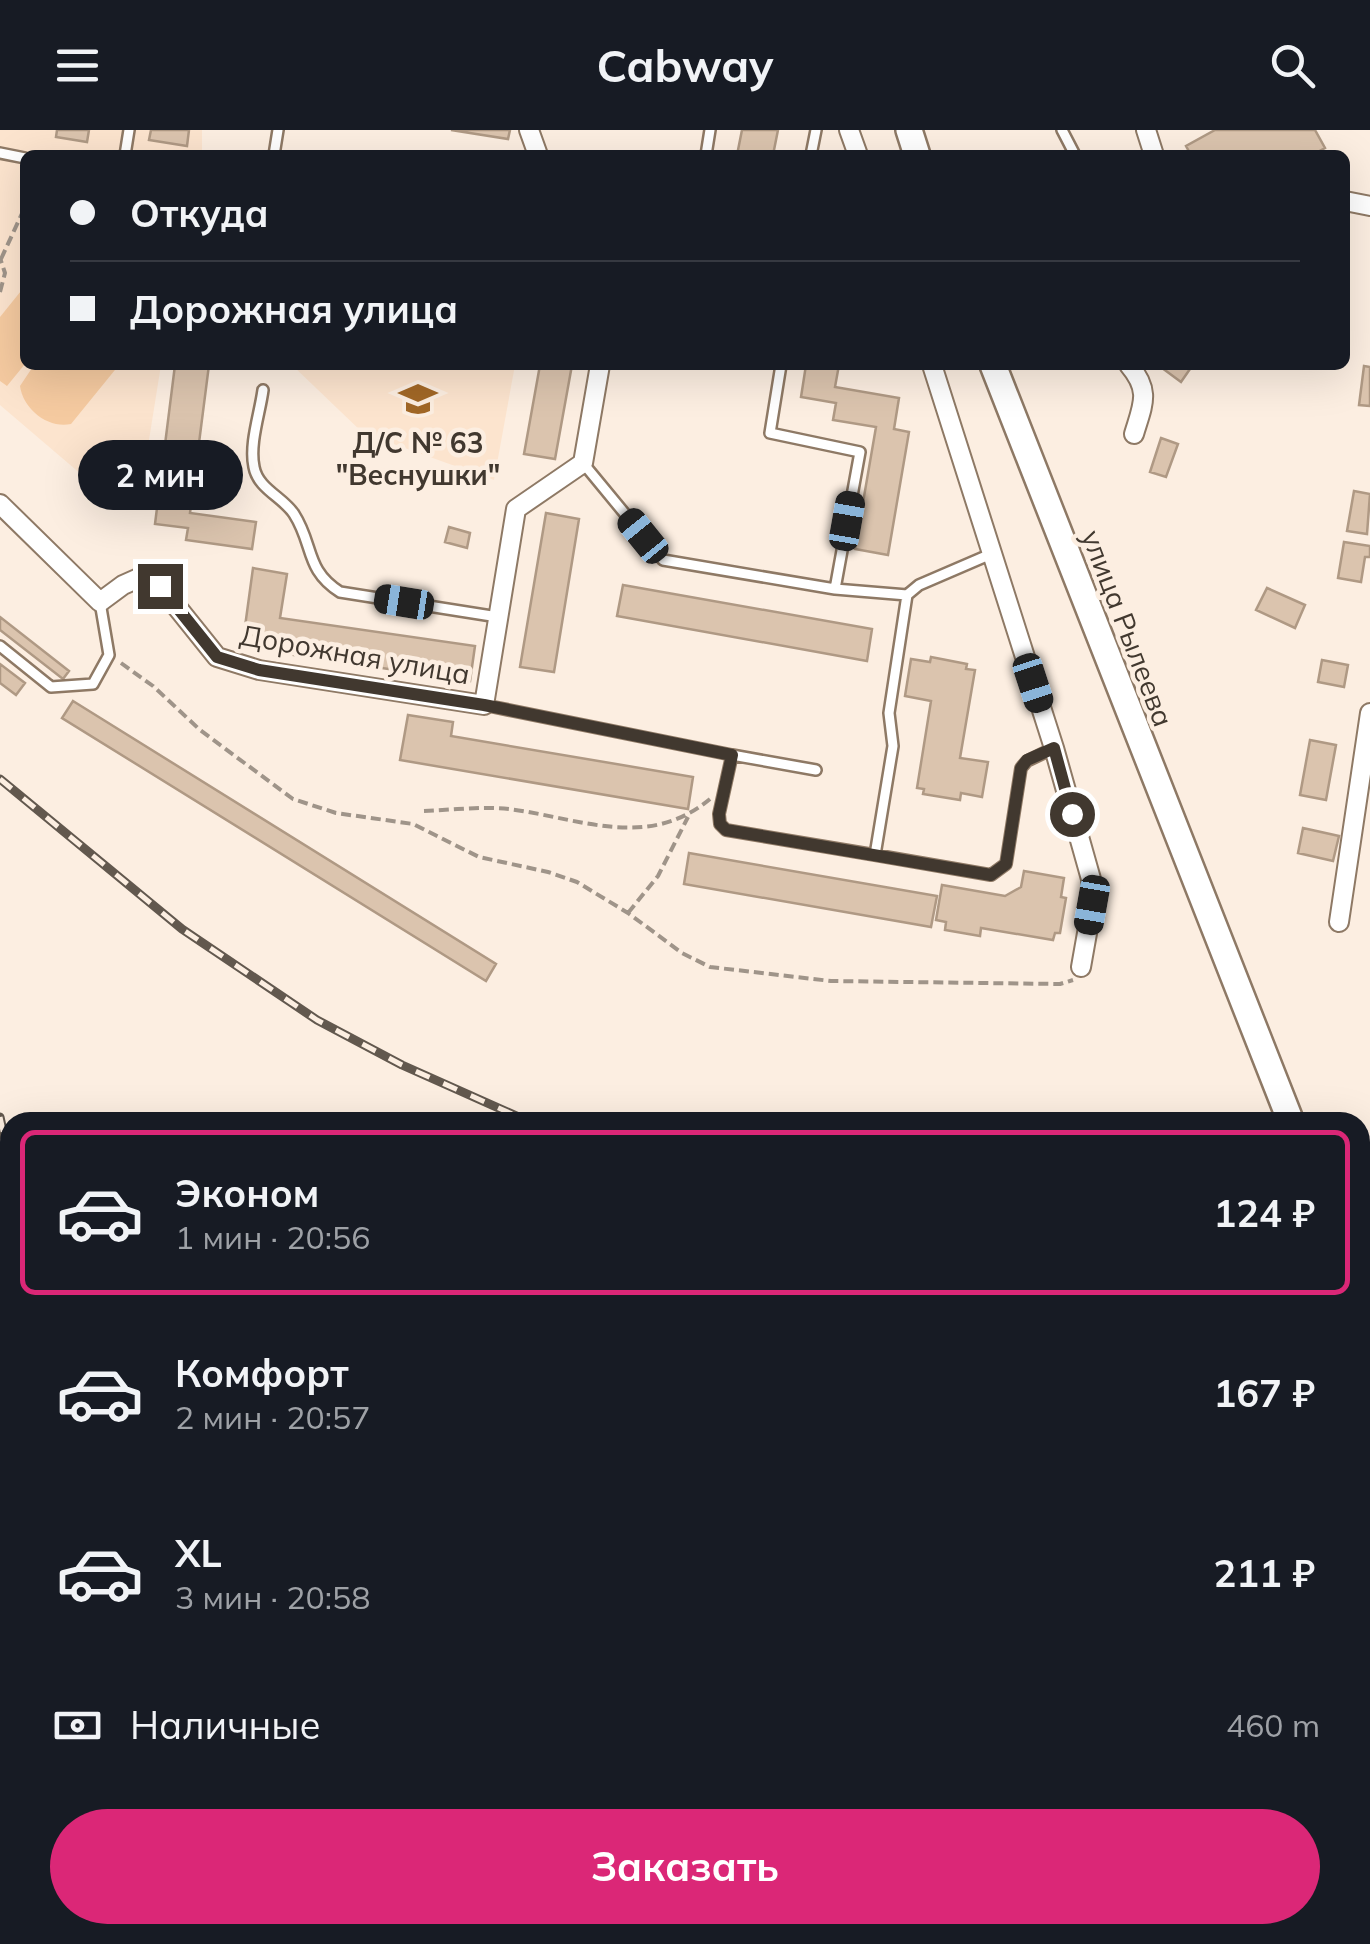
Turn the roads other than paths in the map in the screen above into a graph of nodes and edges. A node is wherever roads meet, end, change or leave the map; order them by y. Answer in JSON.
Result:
{"nodes":[{"id":1,"x":599,"y":370,"type":"edge"},
{"id":2,"x":780,"y":370,"type":"edge"},
{"id":3,"x":934,"y":370,"type":"edge"},
{"id":4,"x":995,"y":370,"type":"edge"},
{"id":5,"x":1134,"y":370,"type":"edge"},
{"id":6,"x":263,"y":390,"type":"dead end"},
{"id":7,"x":1134,"y":434,"type":"dead end"},
{"id":8,"x":583,"y":463,"type":"junction"},
{"id":9,"x":0,"y":504,"type":"edge"},
{"id":10,"x":991,"y":554,"type":"junction"},
{"id":11,"x":834,"y":589,"type":"junction"},
{"id":12,"x":907,"y":595,"type":"junction"},
{"id":13,"x":100,"y":602,"type":"junction"},
{"id":14,"x":501,"y":618,"type":"junction"},
{"id":15,"x":0,"y":646,"type":"edge"},
{"id":16,"x":484,"y":705,"type":"junction"},
{"id":17,"x":1370,"y":713,"type":"edge"},
{"id":18,"x":1054,"y":748,"type":"junction"},
{"id":19,"x":732,"y":755,"type":"junction"},
{"id":20,"x":816,"y":770,"type":"dead end"},
{"id":21,"x":875,"y":855,"type":"junction"},
{"id":22,"x":1339,"y":922,"type":"dead end"},
{"id":23,"x":1081,"y":967,"type":"road end"},
{"id":24,"x":1286,"y":1112,"type":"edge"}],
"edges":[{"from":1,"to":8,"type":"street"},
{"from":2,"to":11,"type":"lane"},
{"from":3,"to":10,"type":"street"},
{"from":4,"to":24,"type":"main road","name":"улица Рылеева"},
{"from":5,"to":7,"type":"street"},
{"from":6,"to":14,"type":"lane"},
{"from":8,"to":11,"type":"lane"},
{"from":8,"to":14,"type":"street"},
{"from":9,"to":13,"type":"street"},
{"from":10,"to":12,"type":"lane"},
{"from":10,"to":18,"type":"street"},
{"from":11,"to":12,"type":"lane"},
{"from":12,"to":21,"type":"lane"},
{"from":13,"to":15,"type":"lane"},
{"from":13,"to":16,"type":"street","name":"Дорожная улица"},
{"from":14,"to":16,"type":"street"},
{"from":16,"to":19,"type":"lane"},
{"from":17,"to":22,"type":"street"},
{"from":18,"to":21,"type":"lane"},
{"from":18,"to":23,"type":"street"},
{"from":19,"to":20,"type":"lane"},
{"from":19,"to":21,"type":"lane"}]}
